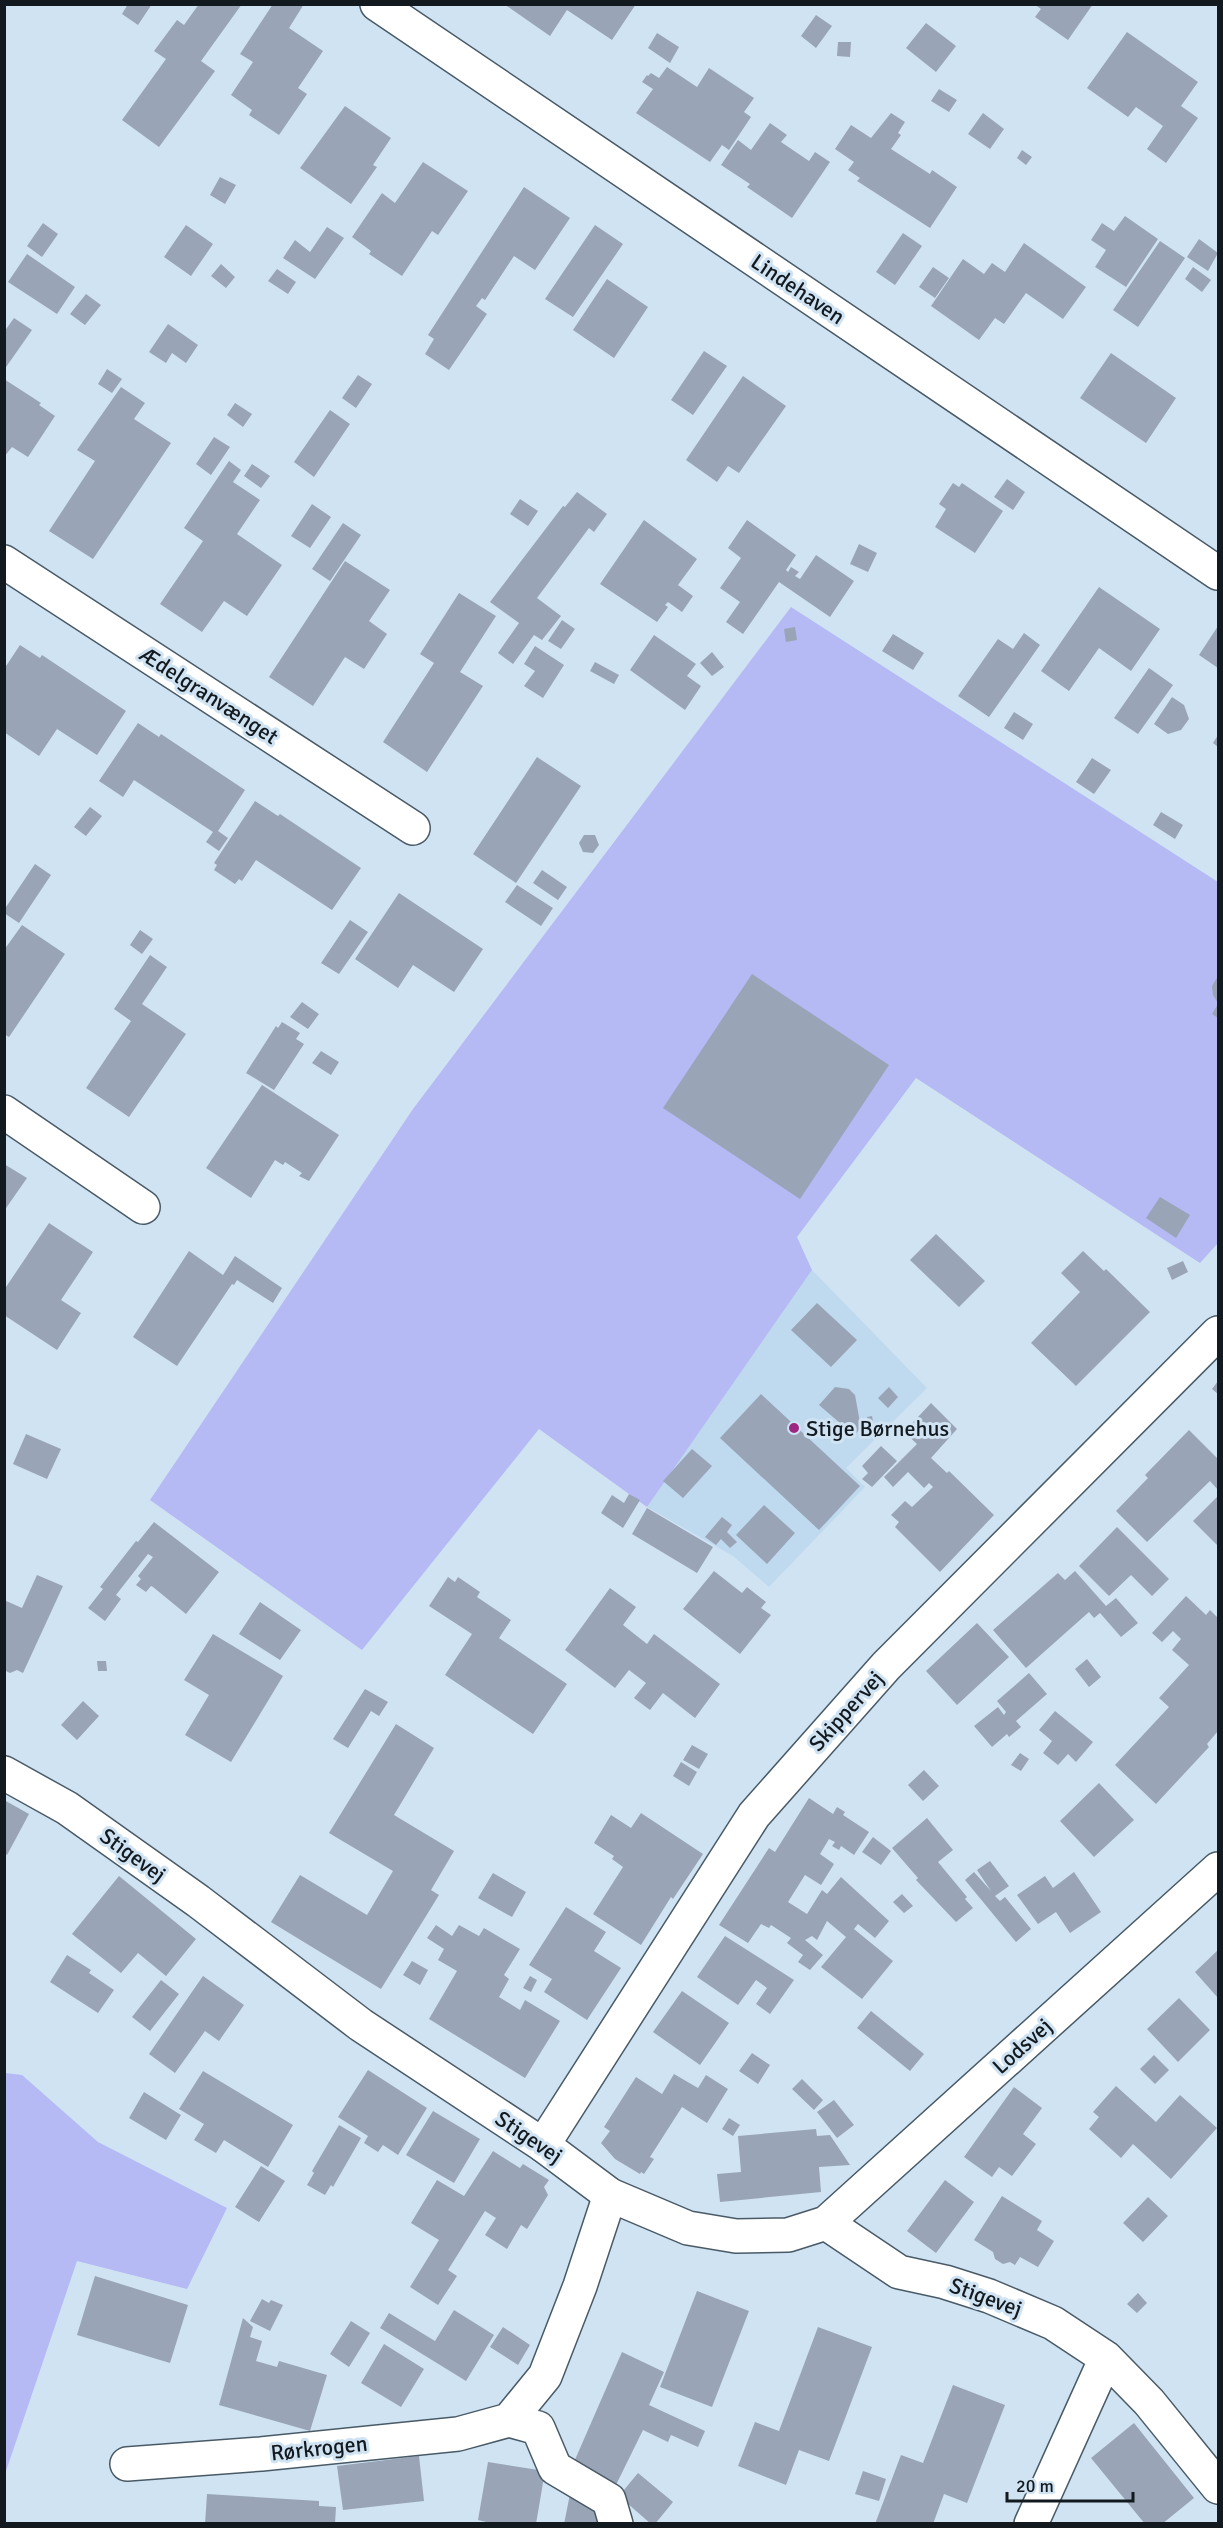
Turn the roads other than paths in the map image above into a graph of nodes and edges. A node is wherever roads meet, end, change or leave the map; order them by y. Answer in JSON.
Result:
{"nodes":[{"id":1,"x":376,"y":4,"type":"edge"},
{"id":2,"x":4,"y":562,"type":"edge"},
{"id":3,"x":1218,"y":573,"type":"edge"},
{"id":4,"x":413,"y":828,"type":"dead end"},
{"id":5,"x":4,"y":1112,"type":"edge"},
{"id":6,"x":143,"y":1207,"type":"dead end"},
{"id":7,"x":1218,"y":1333,"type":"edge"},
{"id":8,"x":4,"y":1773,"type":"edge"},
{"id":9,"x":1218,"y":1869,"type":"edge"},
{"id":10,"x":543,"y":2145,"type":"junction"},
{"id":11,"x":610,"y":2195,"type":"junction"},
{"id":12,"x":826,"y":2223,"type":"junction"},
{"id":13,"x":1106,"y":2358,"type":"junction"},
{"id":14,"x":509,"y":2420,"type":"junction"},
{"id":15,"x":127,"y":2464,"type":"dead end"},
{"id":16,"x":1218,"y":2487,"type":"edge"},
{"id":17,"x":616,"y":2523,"type":"edge"},
{"id":18,"x":1031,"y":2523,"type":"edge"}],
"edges":[{"from":1,"to":3,"type":"street","name":"Lindehaven"},
{"from":2,"to":4,"type":"street","name":"Ædelgranvænget"},
{"from":5,"to":6,"type":"street"},
{"from":7,"to":10,"type":"street","name":"Skippervej"},
{"from":8,"to":10,"type":"street","name":"Stigevej"},
{"from":9,"to":12,"type":"street","name":"Lodsvej"},
{"from":10,"to":11,"type":"street","name":"Stigevej"},
{"from":11,"to":12,"type":"street","name":"Stigevej"},
{"from":11,"to":14,"type":"street"},
{"from":12,"to":13,"type":"street","name":"Stigevej"},
{"from":13,"to":16,"type":"street","name":"Stigevej"},
{"from":13,"to":18,"type":"street"},
{"from":14,"to":15,"type":"street","name":"Rørkrogen"},
{"from":14,"to":17,"type":"street"}]}
